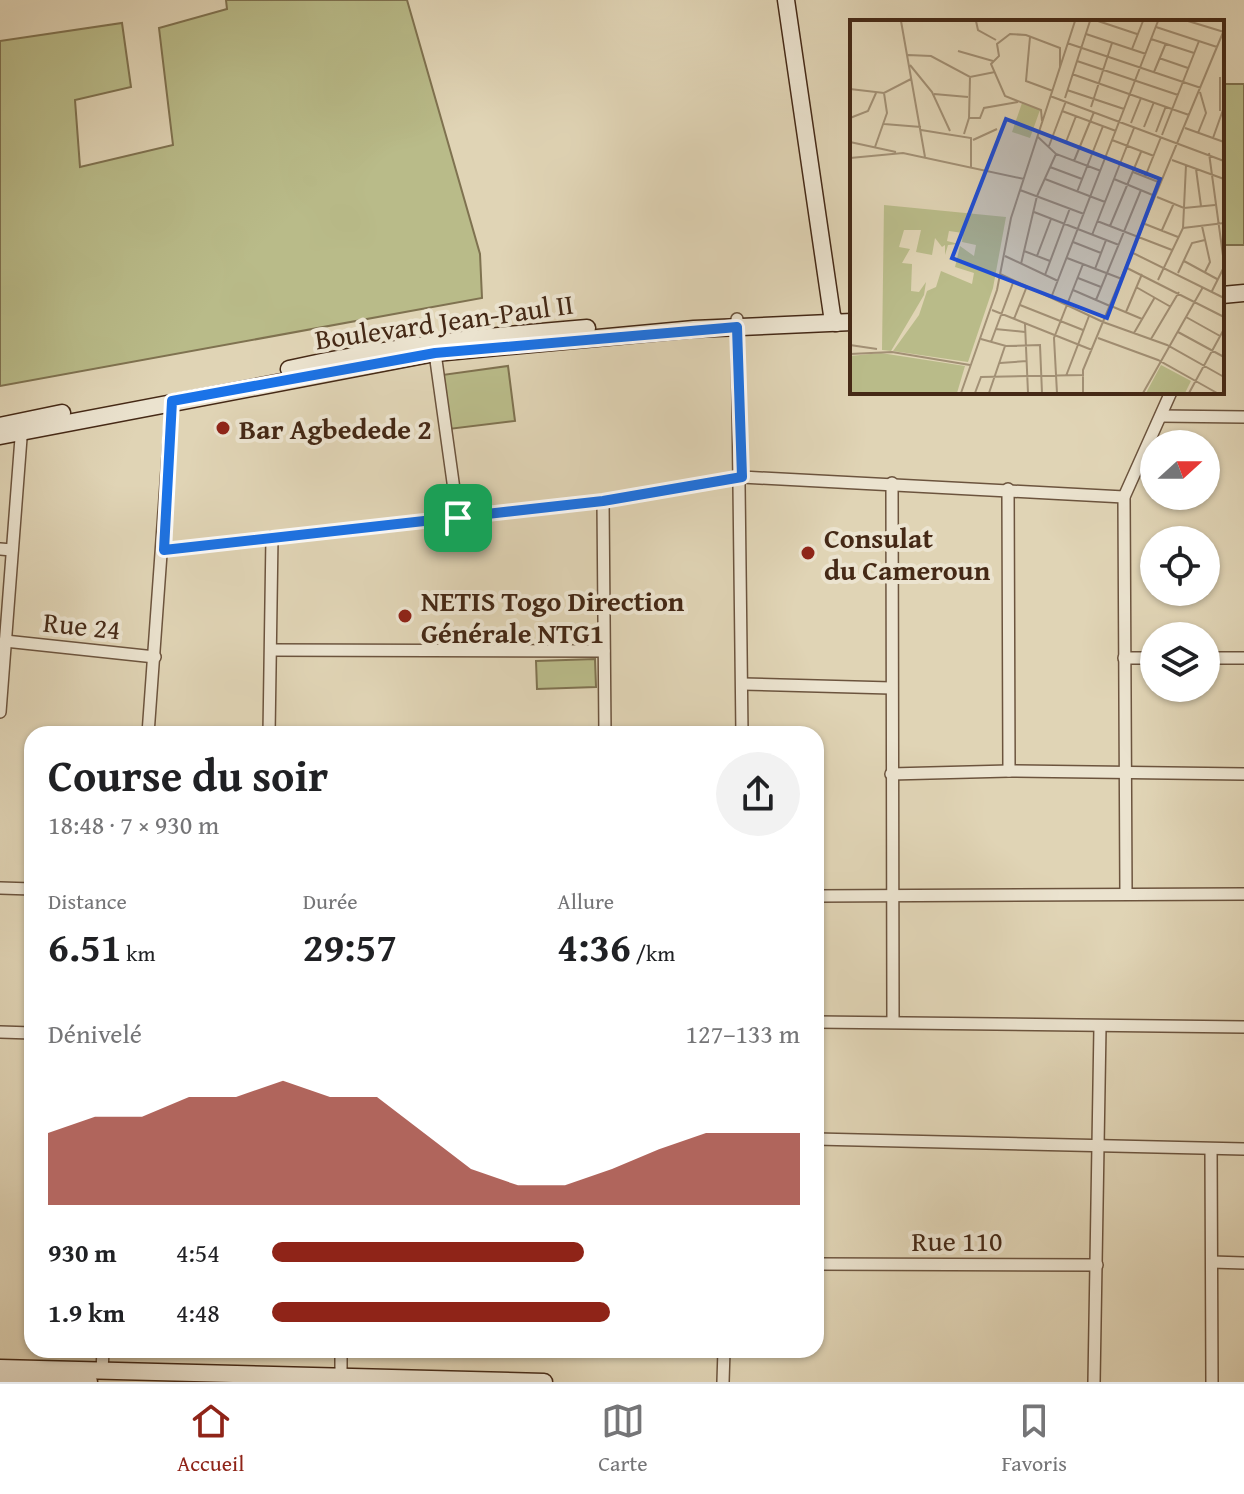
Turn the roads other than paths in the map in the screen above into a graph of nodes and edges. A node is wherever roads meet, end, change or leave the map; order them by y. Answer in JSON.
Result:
{"nodes":[{"id":1,"x":786,"y":0,"type":"edge"},
{"id":2,"x":1244,"y":293,"type":"edge"},
{"id":3,"x":1224,"y":295,"type":"edge"},
{"id":4,"x":1244,"y":301,"type":"edge"},
{"id":5,"x":1224,"y":302,"type":"edge"},
{"id":6,"x":840,"y":320,"type":"edge"},
{"id":7,"x":737,"y":323,"type":"junction"},
{"id":8,"x":435,"y":353,"type":"junction"},
{"id":9,"x":1170,"y":394,"type":"edge"},
{"id":10,"x":172,"y":401,"type":"junction"},
{"id":11,"x":1161,"y":416,"type":"junction"},
{"id":12,"x":1244,"y":417,"type":"edge"},
{"id":13,"x":0,"y":426,"type":"edge"},
{"id":14,"x":22,"y":427,"type":"junction"},
{"id":15,"x":0,"y":436,"type":"edge"},
{"id":16,"x":742,"y":477,"type":"junction"},
{"id":17,"x":892,"y":483,"type":"junction"},
{"id":18,"x":1008,"y":489,"type":"junction"},
{"id":19,"x":1124,"y":497,"type":"junction"},
{"id":20,"x":603,"y":501,"type":"junction"},
{"id":21,"x":458,"y":518,"type":"junction"},
{"id":22,"x":272,"y":537,"type":"junction"},
{"id":23,"x":6,"y":550,"type":"edge"},
{"id":24,"x":164,"y":550,"type":"junction"},
{"id":25,"x":5,"y":641,"type":"junction"},
{"id":26,"x":271,"y":650,"type":"junction"},
{"id":27,"x":604,"y":651,"type":"junction"},
{"id":28,"x":155,"y":657,"type":"junction"},
{"id":29,"x":1124,"y":658,"type":"junction"},
{"id":30,"x":1140,"y":658,"type":"edge"},
{"id":31,"x":1220,"y":658,"type":"edge"},
{"id":32,"x":1244,"y":658,"type":"edge"},
{"id":33,"x":1,"y":666,"type":"edge"},
{"id":34,"x":743,"y":684,"type":"junction"},
{"id":35,"x":891,"y":688,"type":"junction"},
{"id":36,"x":0,"y":712,"type":"edge"},
{"id":37,"x":149,"y":726,"type":"edge"},
{"id":38,"x":269,"y":726,"type":"edge"},
{"id":39,"x":605,"y":726,"type":"edge"},
{"id":40,"x":742,"y":726,"type":"edge"},
{"id":41,"x":1009,"y":771,"type":"junction"},
{"id":42,"x":1126,"y":773,"type":"junction"},
{"id":43,"x":891,"y":774,"type":"junction"},
{"id":44,"x":1244,"y":774,"type":"edge"},
{"id":45,"x":0,"y":888,"type":"edge"},
{"id":46,"x":24,"y":889,"type":"edge"},
{"id":47,"x":1126,"y":894,"type":"junction"},
{"id":48,"x":1244,"y":894,"type":"edge"},
{"id":49,"x":891,"y":895,"type":"junction"},
{"id":50,"x":824,"y":896,"type":"edge"},
{"id":51,"x":824,"y":1022,"type":"edge"},
{"id":52,"x":893,"y":1022,"type":"junction"},
{"id":53,"x":1100,"y":1027,"type":"junction"},
{"id":54,"x":1244,"y":1027,"type":"edge"},
{"id":55,"x":0,"y":1032,"type":"edge"},
{"id":56,"x":24,"y":1033,"type":"edge"},
{"id":57,"x":824,"y":1139,"type":"edge"},
{"id":58,"x":1097,"y":1147,"type":"junction"},
{"id":59,"x":1211,"y":1149,"type":"junction"},
{"id":60,"x":1244,"y":1149,"type":"edge"},
{"id":61,"x":1212,"y":1262,"type":"junction"},
{"id":62,"x":1244,"y":1263,"type":"edge"},
{"id":63,"x":824,"y":1264,"type":"edge"},
{"id":64,"x":1097,"y":1265,"type":"junction"},
{"id":65,"x":341,"y":1358,"type":"edge"},
{"id":66,"x":724,"y":1358,"type":"edge"},
{"id":67,"x":0,"y":1368,"type":"edge"},
{"id":68,"x":95,"y":1377,"type":"edge"},
{"id":69,"x":341,"y":1379,"type":"edge"},
{"id":70,"x":0,"y":1380,"type":"edge"},
{"id":71,"x":544,"y":1382,"type":"edge"},
{"id":72,"x":723,"y":1382,"type":"edge"},
{"id":73,"x":1094,"y":1382,"type":"edge"},
{"id":74,"x":1212,"y":1382,"type":"edge"}],
"edges":[{"from":1,"to":6,"type":"main road"},
{"from":2,"to":3,"type":"main road"},
{"from":4,"to":5,"type":"main road"},
{"from":6,"to":7,"type":"main road","name":"Boulevard Jean-Paul II"},
{"from":7,"to":8,"type":"main road","name":"Boulevard Jean-Paul II"},
{"from":7,"to":14,"type":"main road","name":"Boulevard Jean-Paul II"},
{"from":7,"to":16,"type":"street"},
{"from":8,"to":10,"type":"main road","name":"Boulevard Jean-Paul II"},
{"from":8,"to":21,"type":"street"},
{"from":9,"to":11,"type":"street"},
{"from":10,"to":14,"type":"main road","name":"Boulevard Jean-Paul II"},
{"from":10,"to":24,"type":"street"},
{"from":11,"to":12,"type":"street"},
{"from":11,"to":19,"type":"street"},
{"from":13,"to":14,"type":"main road","name":"Boulevard Jean-Paul II"},
{"from":14,"to":15,"type":"main road","name":"Boulevard Jean-Paul II"},
{"from":14,"to":23,"type":"street"},
{"from":16,"to":17,"type":"street"},
{"from":16,"to":20,"type":"street"},
{"from":16,"to":34,"type":"street"},
{"from":17,"to":18,"type":"street"},
{"from":17,"to":35,"type":"street"},
{"from":18,"to":19,"type":"street"},
{"from":18,"to":41,"type":"street"},
{"from":19,"to":29,"type":"street"},
{"from":20,"to":21,"type":"street"},
{"from":20,"to":27,"type":"street"},
{"from":21,"to":22,"type":"street"},
{"from":22,"to":24,"type":"street"},
{"from":22,"to":26,"type":"street"},
{"from":23,"to":25,"type":"street"},
{"from":24,"to":28,"type":"street"},
{"from":25,"to":28,"type":"street","name":"Rue 24"},
{"from":25,"to":33,"type":"street"},
{"from":26,"to":27,"type":"street"},
{"from":26,"to":38,"type":"street"},
{"from":27,"to":39,"type":"street"},
{"from":28,"to":37,"type":"street"},
{"from":29,"to":30,"type":"street"},
{"from":29,"to":42,"type":"street"},
{"from":31,"to":32,"type":"street"},
{"from":33,"to":36,"type":"street"},
{"from":34,"to":35,"type":"street"},
{"from":34,"to":40,"type":"street"},
{"from":35,"to":43,"type":"street"},
{"from":41,"to":42,"type":"street"},
{"from":41,"to":43,"type":"street"},
{"from":42,"to":44,"type":"street"},
{"from":42,"to":47,"type":"street"},
{"from":43,"to":49,"type":"street"},
{"from":45,"to":46,"type":"street"},
{"from":47,"to":48,"type":"street"},
{"from":47,"to":49,"type":"street"},
{"from":49,"to":50,"type":"street"},
{"from":49,"to":52,"type":"street"},
{"from":51,"to":52,"type":"street"},
{"from":52,"to":53,"type":"street"},
{"from":53,"to":54,"type":"street"},
{"from":53,"to":58,"type":"street"},
{"from":55,"to":56,"type":"street"},
{"from":57,"to":58,"type":"street"},
{"from":58,"to":59,"type":"street"},
{"from":58,"to":64,"type":"street"},
{"from":59,"to":60,"type":"street"},
{"from":59,"to":61,"type":"street"},
{"from":61,"to":62,"type":"street"},
{"from":61,"to":74,"type":"street"},
{"from":63,"to":64,"type":"street","name":"Rue 110"},
{"from":64,"to":73,"type":"street"},
{"from":65,"to":69,"type":"street"},
{"from":66,"to":72,"type":"street"},
{"from":67,"to":68,"type":"main road"},
{"from":68,"to":69,"type":"main road"},
{"from":68,"to":70,"type":"main road"},
{"from":69,"to":71,"type":"main road"}]}
